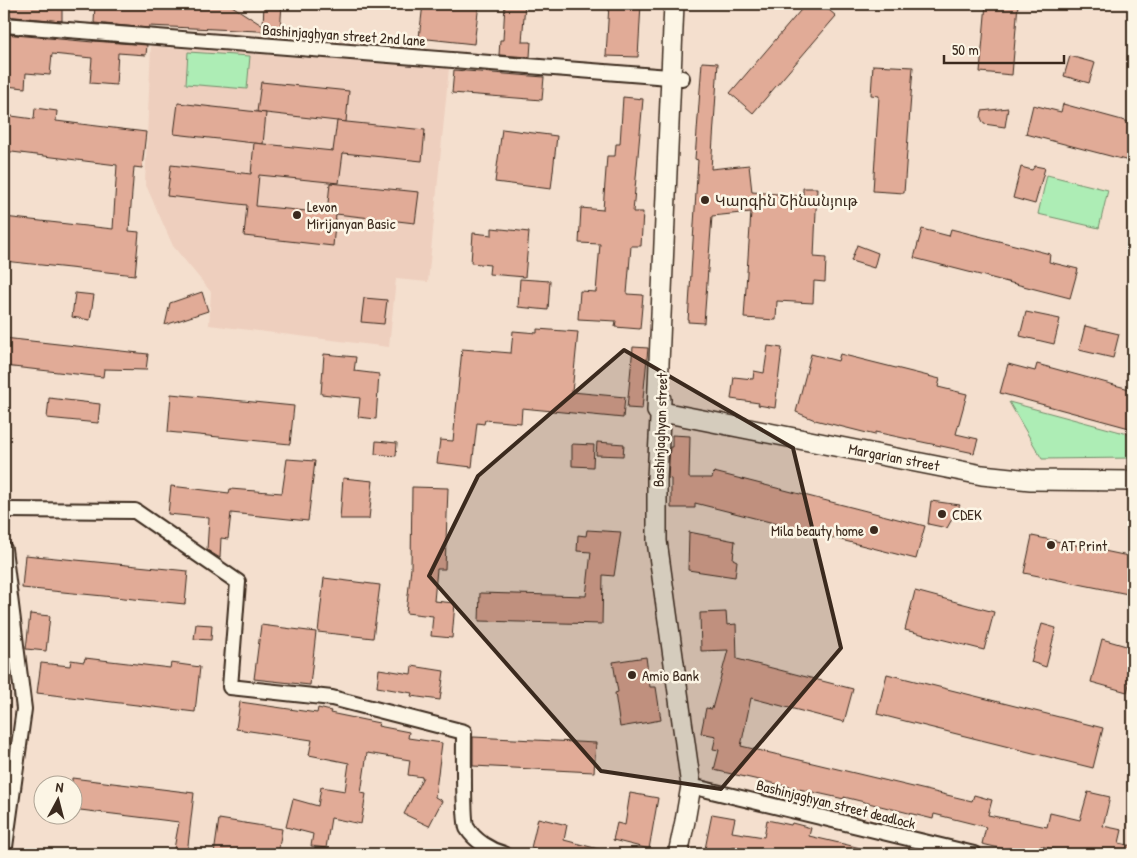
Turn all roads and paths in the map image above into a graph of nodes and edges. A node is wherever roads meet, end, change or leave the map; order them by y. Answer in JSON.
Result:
{"nodes":[{"id":1,"x":674,"y":4,"type":"edge"},
{"id":2,"x":686,"y":4,"type":"edge"},
{"id":3,"x":4,"y":25,"type":"edge"},
{"id":4,"x":676,"y":77,"type":"junction"},
{"id":5,"x":659,"y":409,"type":"junction"},
{"id":6,"x":1133,"y":477,"type":"edge"},
{"id":7,"x":1133,"y":481,"type":"edge"},
{"id":8,"x":4,"y":510,"type":"edge"},
{"id":9,"x":4,"y":549,"type":"edge"},
{"id":10,"x":691,"y":786,"type":"junction"},
{"id":11,"x":4,"y":854,"type":"edge"},
{"id":12,"x":504,"y":854,"type":"edge"},
{"id":13,"x":678,"y":854,"type":"edge"},
{"id":14,"x":974,"y":854,"type":"edge"}],
"edges":[{"from":1,"to":4,"type":"main road","name":"Bashinjaghyan street"},
{"from":2,"to":4,"type":"main road","name":"Bashinjaghyan street"},
{"from":3,"to":4,"type":"street","name":"Bashinjaghyan street 2nd lane"},
{"from":4,"to":5,"type":"main road","name":"Bashinjaghyan street"},
{"from":5,"to":6,"type":"main road","name":"Margarian street"},
{"from":5,"to":7,"type":"main road","name":"Margarian street"},
{"from":5,"to":10,"type":"main road","name":"Bashinjaghyan street"},
{"from":8,"to":12,"type":"street"},
{"from":9,"to":11,"type":"street"},
{"from":10,"to":13,"type":"main road","name":"Bashinjaghyan street"},
{"from":10,"to":14,"type":"street","name":"Bashinjaghyan street deadlock"}]}
